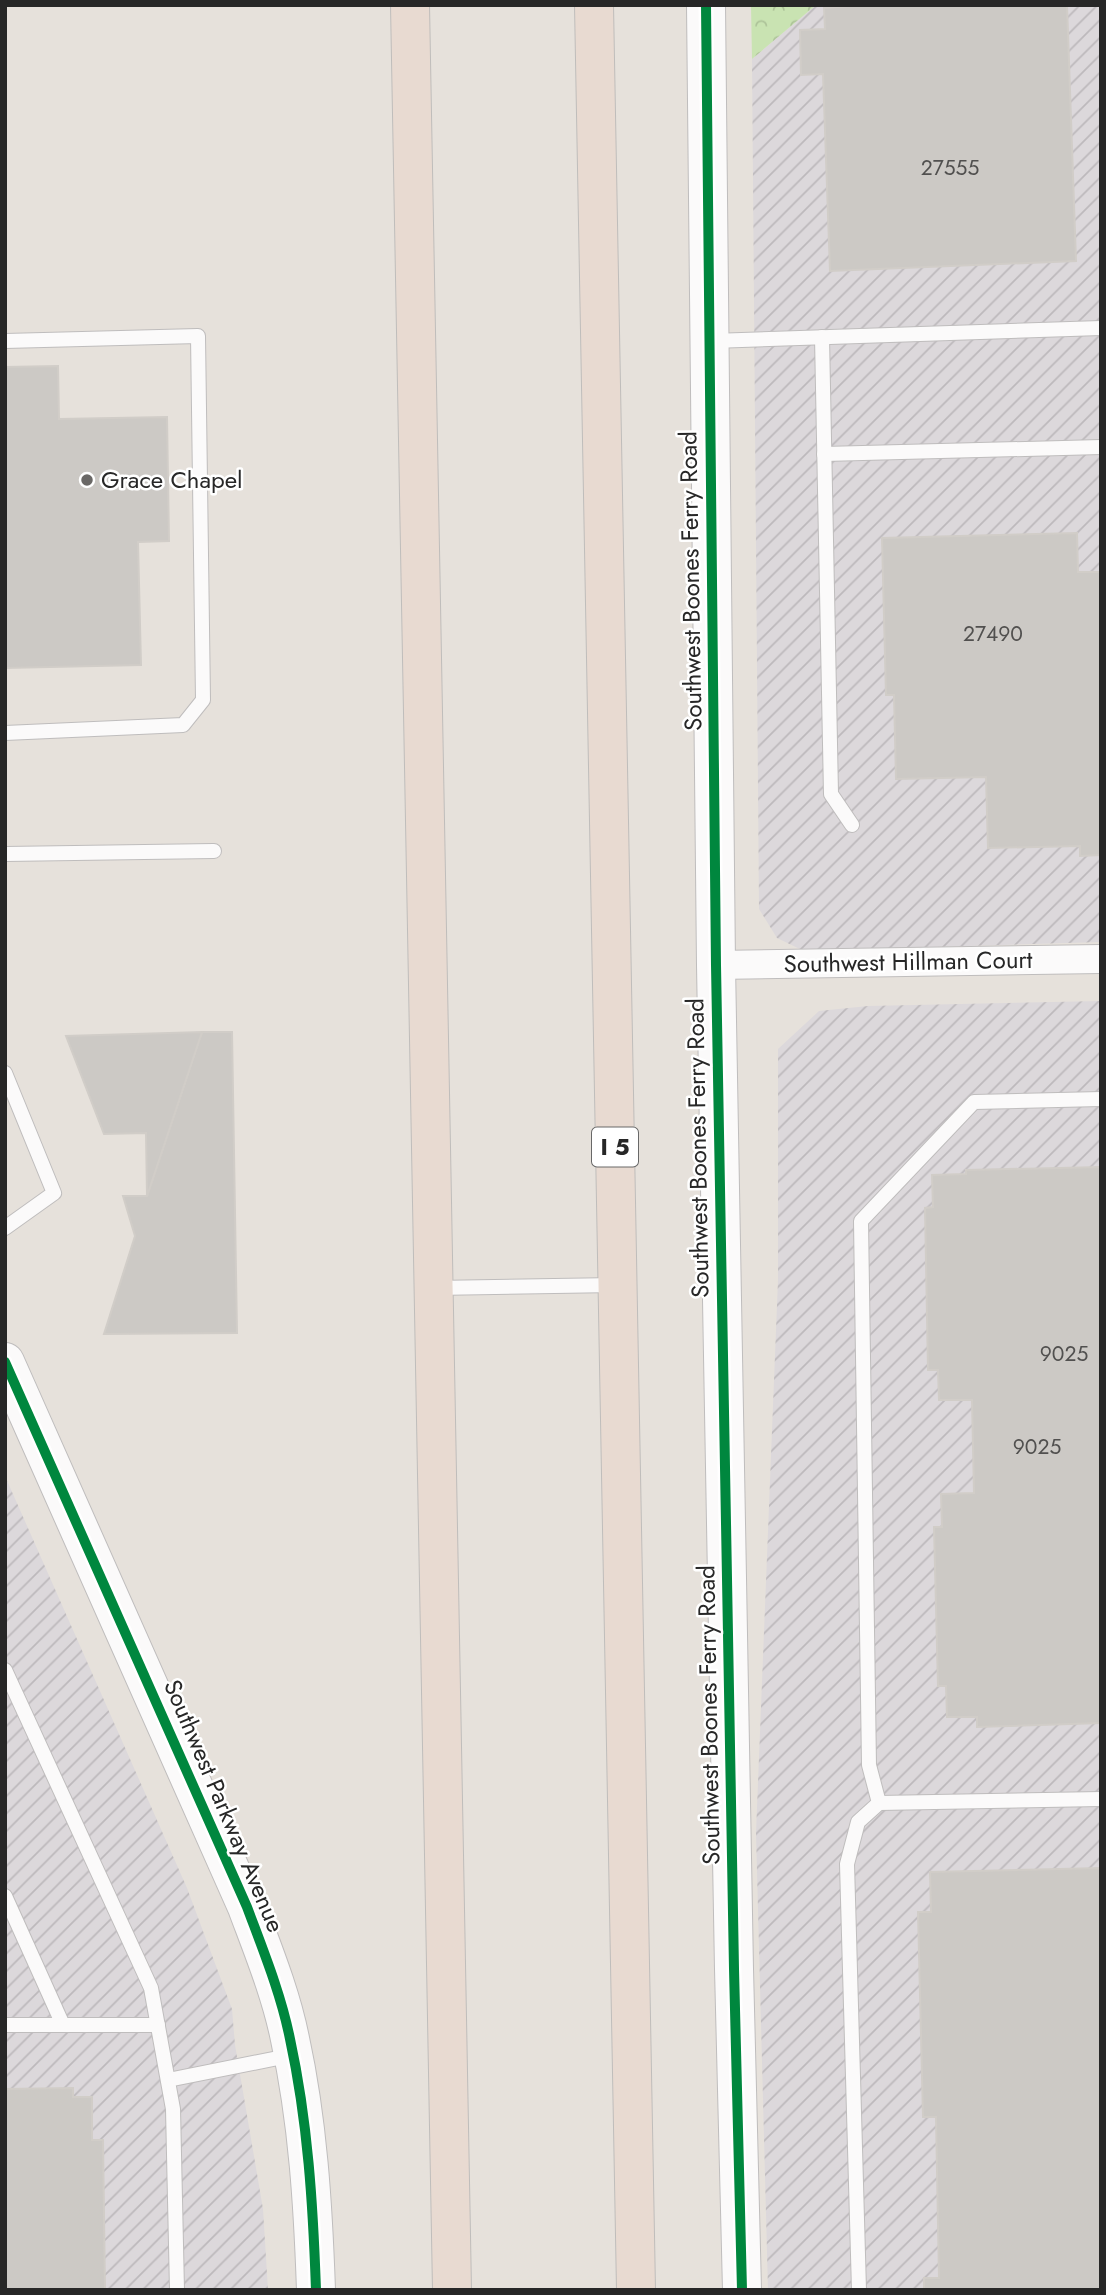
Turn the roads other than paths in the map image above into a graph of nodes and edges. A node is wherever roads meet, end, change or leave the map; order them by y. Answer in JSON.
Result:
{"nodes":[{"id":1,"x":410,"y":5,"type":"edge"},
{"id":2,"x":594,"y":5,"type":"edge"},
{"id":3,"x":706,"y":5,"type":"edge"},
{"id":4,"x":1101,"y":328,"type":"edge"},
{"id":5,"x":822,"y":337,"type":"junction"},
{"id":6,"x":5,"y":341,"type":"edge"},
{"id":7,"x":710,"y":341,"type":"junction"},
{"id":8,"x":1101,"y":447,"type":"edge"},
{"id":9,"x":824,"y":454,"type":"junction"},
{"id":10,"x":5,"y":733,"type":"edge"},
{"id":11,"x":852,"y":825,"type":"dead end"},
{"id":12,"x":214,"y":851,"type":"dead end"},
{"id":13,"x":5,"y":854,"type":"edge"},
{"id":14,"x":1101,"y":959,"type":"edge"},
{"id":15,"x":716,"y":965,"type":"junction"},
{"id":16,"x":5,"y":1073,"type":"edge"},
{"id":17,"x":1101,"y":1099,"type":"edge"},
{"id":18,"x":5,"y":1228,"type":"edge"},
{"id":19,"x":618,"y":1285,"type":"junction"},
{"id":20,"x":433,"y":1288,"type":"junction"},
{"id":21,"x":5,"y":1362,"type":"edge"},
{"id":22,"x":5,"y":1670,"type":"edge"},
{"id":23,"x":1101,"y":1799,"type":"edge"},
{"id":24,"x":879,"y":1803,"type":"junction"},
{"id":25,"x":5,"y":1896,"type":"edge"},
{"id":26,"x":5,"y":2025,"type":"edge"},
{"id":27,"x":63,"y":2025,"type":"junction"},
{"id":28,"x":158,"y":2025,"type":"junction"},
{"id":29,"x":293,"y":2055,"type":"junction"},
{"id":30,"x":168,"y":2080,"type":"junction"},
{"id":31,"x":177,"y":2290,"type":"edge"},
{"id":32,"x":316,"y":2290,"type":"edge"},
{"id":33,"x":452,"y":2290,"type":"edge"},
{"id":34,"x":636,"y":2290,"type":"edge"},
{"id":35,"x":742,"y":2290,"type":"edge"},
{"id":36,"x":859,"y":2290,"type":"edge"}],
"edges":[{"from":1,"to":20,"type":"highway"},
{"from":2,"to":19,"type":"highway","number":"I 5"},
{"from":3,"to":7,"type":"street","name":"Southwest Boones Ferry Road"},
{"from":4,"to":5,"type":"lane"},
{"from":5,"to":7,"type":"lane"},
{"from":5,"to":9,"type":"lane"},
{"from":6,"to":10,"type":"lane"},
{"from":7,"to":15,"type":"street","name":"Southwest Boones Ferry Road"},
{"from":8,"to":9,"type":"lane"},
{"from":9,"to":11,"type":"lane"},
{"from":12,"to":13,"type":"lane"},
{"from":14,"to":15,"type":"street","name":"Southwest Hillman Court"},
{"from":15,"to":35,"type":"street","name":"Southwest Boones Ferry Road"},
{"from":16,"to":18,"type":"lane"},
{"from":17,"to":24,"type":"lane"},
{"from":19,"to":20,"type":"lane"},
{"from":19,"to":34,"type":"highway","number":"I 5"},
{"from":20,"to":33,"type":"highway"},
{"from":21,"to":29,"type":"street","name":"Southwest Parkway Avenue"},
{"from":22,"to":28,"type":"lane"},
{"from":23,"to":24,"type":"lane"},
{"from":24,"to":36,"type":"lane"},
{"from":25,"to":27,"type":"lane"},
{"from":26,"to":27,"type":"lane"},
{"from":27,"to":28,"type":"lane"},
{"from":28,"to":30,"type":"lane"},
{"from":29,"to":30,"type":"lane"},
{"from":29,"to":32,"type":"street","name":"Southwest Parkway Avenue"},
{"from":30,"to":31,"type":"lane"}]}
